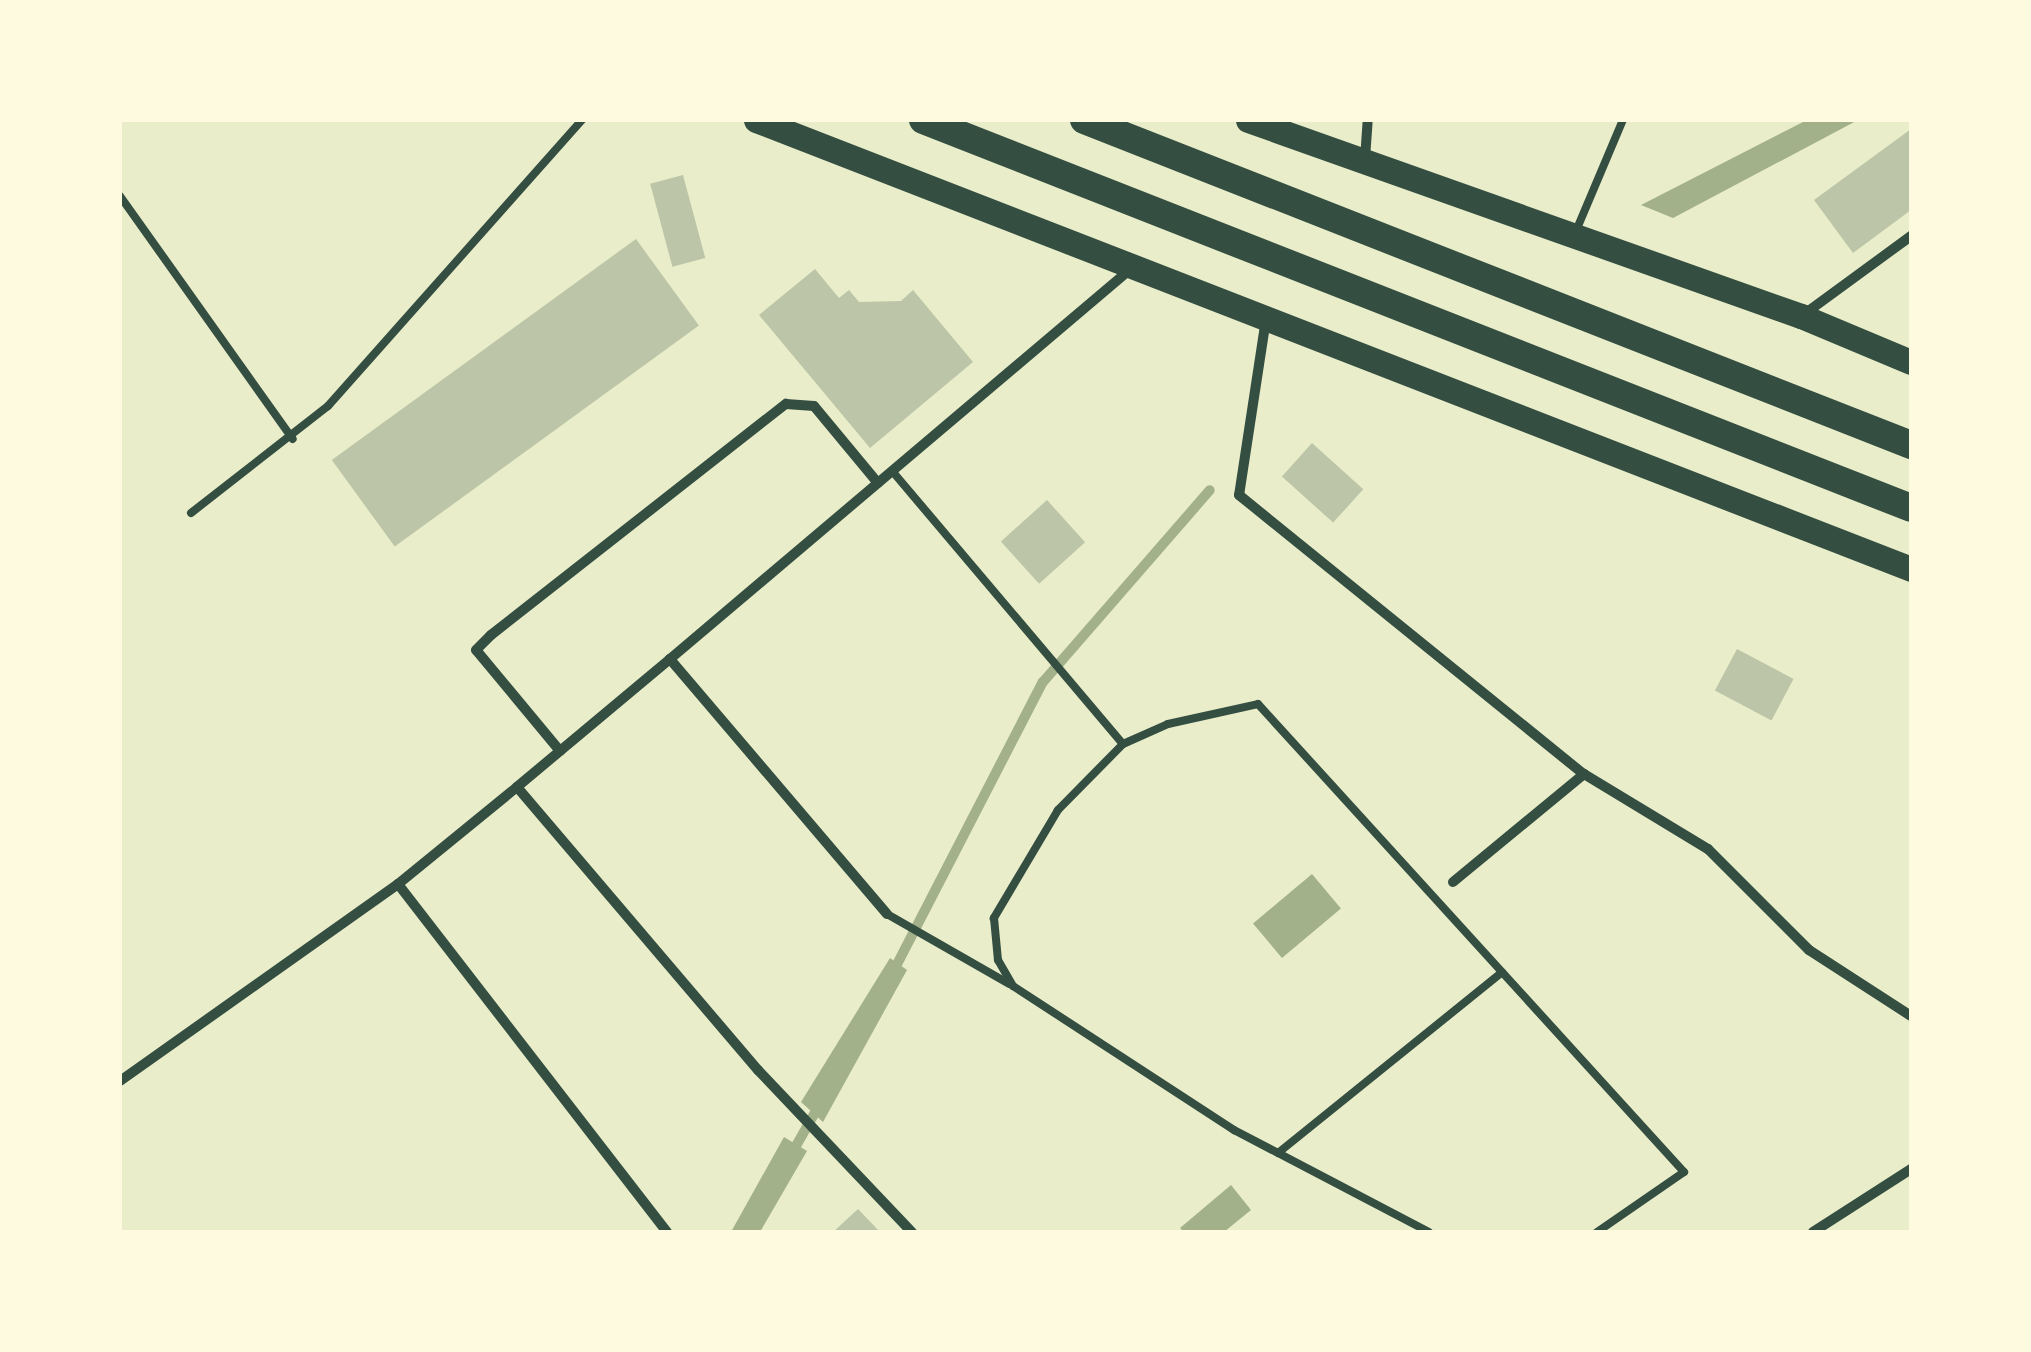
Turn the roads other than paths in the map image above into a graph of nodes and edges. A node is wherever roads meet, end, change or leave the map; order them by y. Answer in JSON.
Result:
{"nodes":[{"id":1,"x":582,"y":120,"type":"edge"},
{"id":2,"x":756,"y":120,"type":"edge"},
{"id":3,"x":923,"y":120,"type":"edge"},
{"id":4,"x":1084,"y":120,"type":"edge"},
{"id":5,"x":1248,"y":120,"type":"edge"},
{"id":6,"x":1368,"y":120,"type":"edge"},
{"id":7,"x":1624,"y":120,"type":"edge"},
{"id":8,"x":1365,"y":165,"type":"junction"},
{"id":9,"x":120,"y":196,"type":"edge"},
{"id":10,"x":1911,"y":236,"type":"edge"},
{"id":11,"x":1574,"y":237,"type":"junction"},
{"id":12,"x":1134,"y":267,"type":"junction"},
{"id":13,"x":1801,"y":316,"type":"junction"},
{"id":14,"x":1266,"y":318,"type":"junction"},
{"id":15,"x":1911,"y":362,"type":"edge"},
{"id":16,"x":293,"y":438,"type":"junction"},
{"id":17,"x":1911,"y":445,"type":"edge"},
{"id":18,"x":893,"y":472,"type":"junction"},
{"id":19,"x":878,"y":483,"type":"junction"},
{"id":20,"x":1911,"y":508,"type":"edge"},
{"id":21,"x":191,"y":513,"type":"dead end"},
{"id":22,"x":1911,"y":569,"type":"edge"},
{"id":23,"x":670,"y":659,"type":"junction"},
{"id":24,"x":1122,"y":744,"type":"junction"},
{"id":25,"x":560,"y":751,"type":"junction"},
{"id":26,"x":1584,"y":774,"type":"junction"},
{"id":27,"x":517,"y":787,"type":"junction"},
{"id":28,"x":1453,"y":882,"type":"dead end"},
{"id":29,"x":398,"y":884,"type":"junction"},
{"id":30,"x":888,"y":914,"type":"joint"},
{"id":31,"x":1502,"y":972,"type":"junction"},
{"id":32,"x":1012,"y":986,"type":"junction"},
{"id":33,"x":1911,"y":1016,"type":"edge"},
{"id":34,"x":120,"y":1081,"type":"edge"},
{"id":35,"x":1278,"y":1153,"type":"junction"},
{"id":36,"x":1911,"y":1169,"type":"edge"},
{"id":37,"x":667,"y":1232,"type":"edge"},
{"id":38,"x":912,"y":1232,"type":"edge"},
{"id":39,"x":1430,"y":1232,"type":"edge"},
{"id":40,"x":1597,"y":1232,"type":"edge"},
{"id":41,"x":1813,"y":1232,"type":"edge"}],
"edges":[{"from":1,"to":16,"type":"lane"},
{"from":2,"to":12,"type":"main road"},
{"from":3,"to":20,"type":"highway"},
{"from":4,"to":17,"type":"highway"},
{"from":5,"to":8,"type":"main road"},
{"from":6,"to":8,"type":"street"},
{"from":7,"to":11,"type":"lane"},
{"from":8,"to":11,"type":"main road"},
{"from":9,"to":16,"type":"lane"},
{"from":10,"to":13,"type":"street"},
{"from":11,"to":13,"type":"main road"},
{"from":12,"to":14,"type":"main road"},
{"from":12,"to":18,"type":"street"},
{"from":13,"to":15,"type":"main road"},
{"from":14,"to":22,"type":"main road"},
{"from":14,"to":26,"type":"street"},
{"from":16,"to":21,"type":"lane"},
{"from":18,"to":19,"type":"street"},
{"from":18,"to":24,"type":"lane"},
{"from":19,"to":23,"type":"street"},
{"from":19,"to":25,"type":"street"},
{"from":23,"to":25,"type":"street"},
{"from":23,"to":30,"type":"street"},
{"from":24,"to":31,"type":"lane"},
{"from":24,"to":32,"type":"lane"},
{"from":25,"to":27,"type":"street"},
{"from":26,"to":28,"type":"street"},
{"from":26,"to":33,"type":"street"},
{"from":27,"to":29,"type":"street"},
{"from":27,"to":38,"type":"street"},
{"from":29,"to":34,"type":"street"},
{"from":29,"to":37,"type":"street"},
{"from":30,"to":32,"type":"lane"},
{"from":31,"to":35,"type":"lane"},
{"from":31,"to":40,"type":"lane"},
{"from":32,"to":35,"type":"lane"},
{"from":35,"to":39,"type":"lane"},
{"from":36,"to":41,"type":"street"}]}
